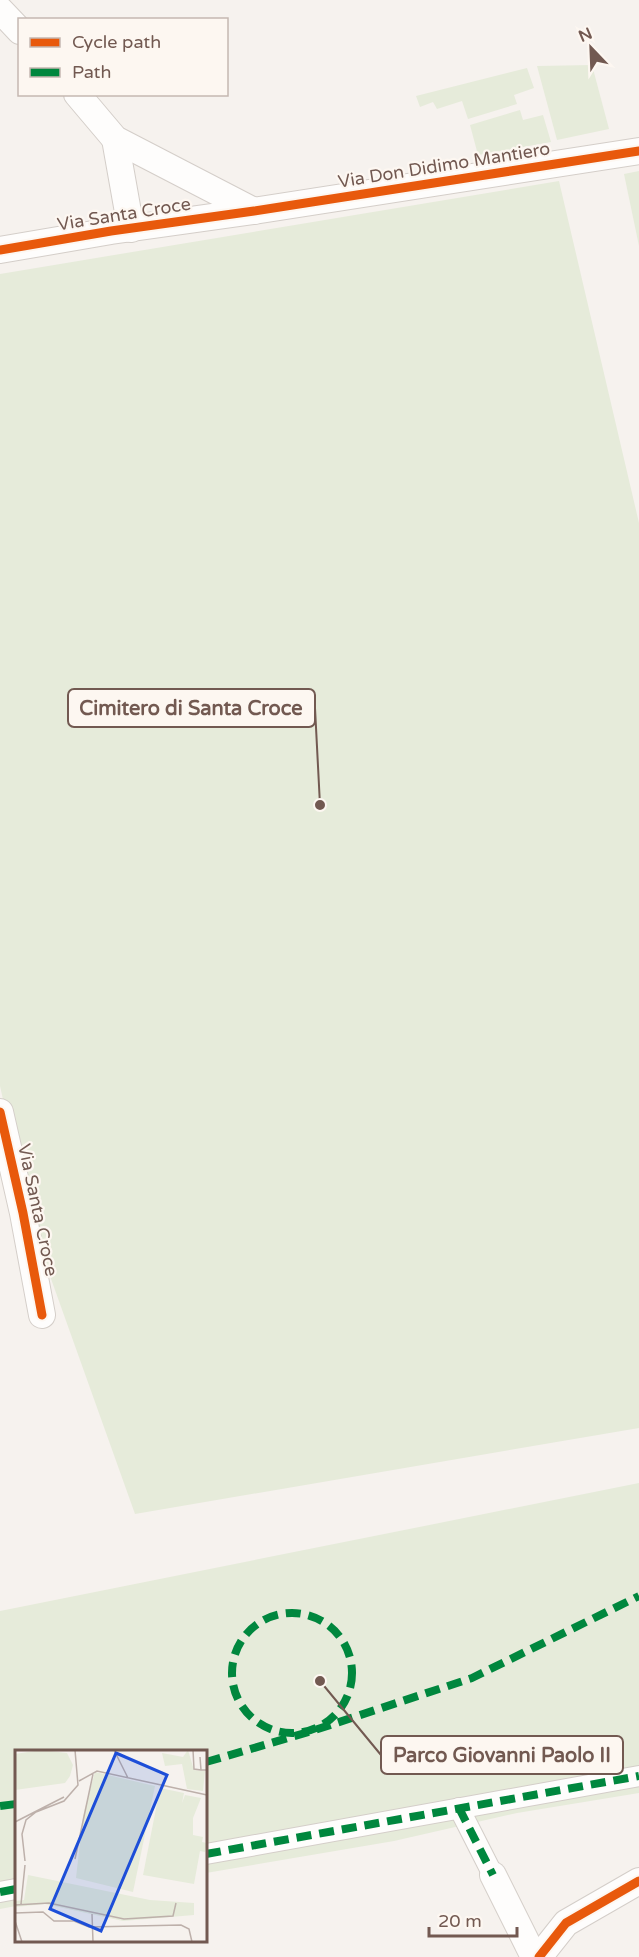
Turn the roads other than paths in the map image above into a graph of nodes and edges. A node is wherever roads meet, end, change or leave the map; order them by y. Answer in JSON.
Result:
{"nodes":[{"id":1,"x":0,"y":10,"type":"edge"},
{"id":2,"x":18,"y":29,"type":"edge"},
{"id":3,"x":79,"y":96,"type":"edge"},
{"id":4,"x":115,"y":139,"type":"junction"},
{"id":5,"x":639,"y":151,"type":"edge"},
{"id":6,"x":254,"y":211,"type":"junction"},
{"id":7,"x":131,"y":229,"type":"junction"},
{"id":8,"x":0,"y":250,"type":"edge"},
{"id":9,"x":0,"y":1112,"type":"edge"},
{"id":10,"x":42,"y":1315,"type":"dead end"},
{"id":11,"x":639,"y":1776,"type":"edge"},
{"id":12,"x":459,"y":1808,"type":"junction"},
{"id":13,"x":207,"y":1854,"type":"edge"},
{"id":14,"x":492,"y":1875,"type":"joint"},
{"id":15,"x":639,"y":1881,"type":"edge"},
{"id":16,"x":15,"y":1889,"type":"edge"},
{"id":17,"x":0,"y":1892,"type":"edge"},
{"id":18,"x":534,"y":1957,"type":"edge"},
{"id":19,"x":539,"y":1957,"type":"edge"}],
"edges":[{"from":1,"to":2,"type":"street"},
{"from":3,"to":4,"type":"street","name":"Via Santa Croce"},
{"from":4,"to":6,"type":"street","name":"Via Santa Croce"},
{"from":4,"to":7,"type":"street","name":"Via Santa Croce"},
{"from":5,"to":6,"type":"street","name":"Via Don Didimo Mantiero"},
{"from":6,"to":7,"type":"street","name":"Via Santa Croce"},
{"from":7,"to":8,"type":"street","name":"Via Santa Croce"},
{"from":9,"to":10,"type":"street","name":"Via Santa Croce"},
{"from":11,"to":12,"type":"street"},
{"from":12,"to":13,"type":"street"},
{"from":12,"to":14,"type":"street"},
{"from":14,"to":18,"type":"street"},
{"from":15,"to":19,"type":"street"},
{"from":16,"to":17,"type":"street"}]}
